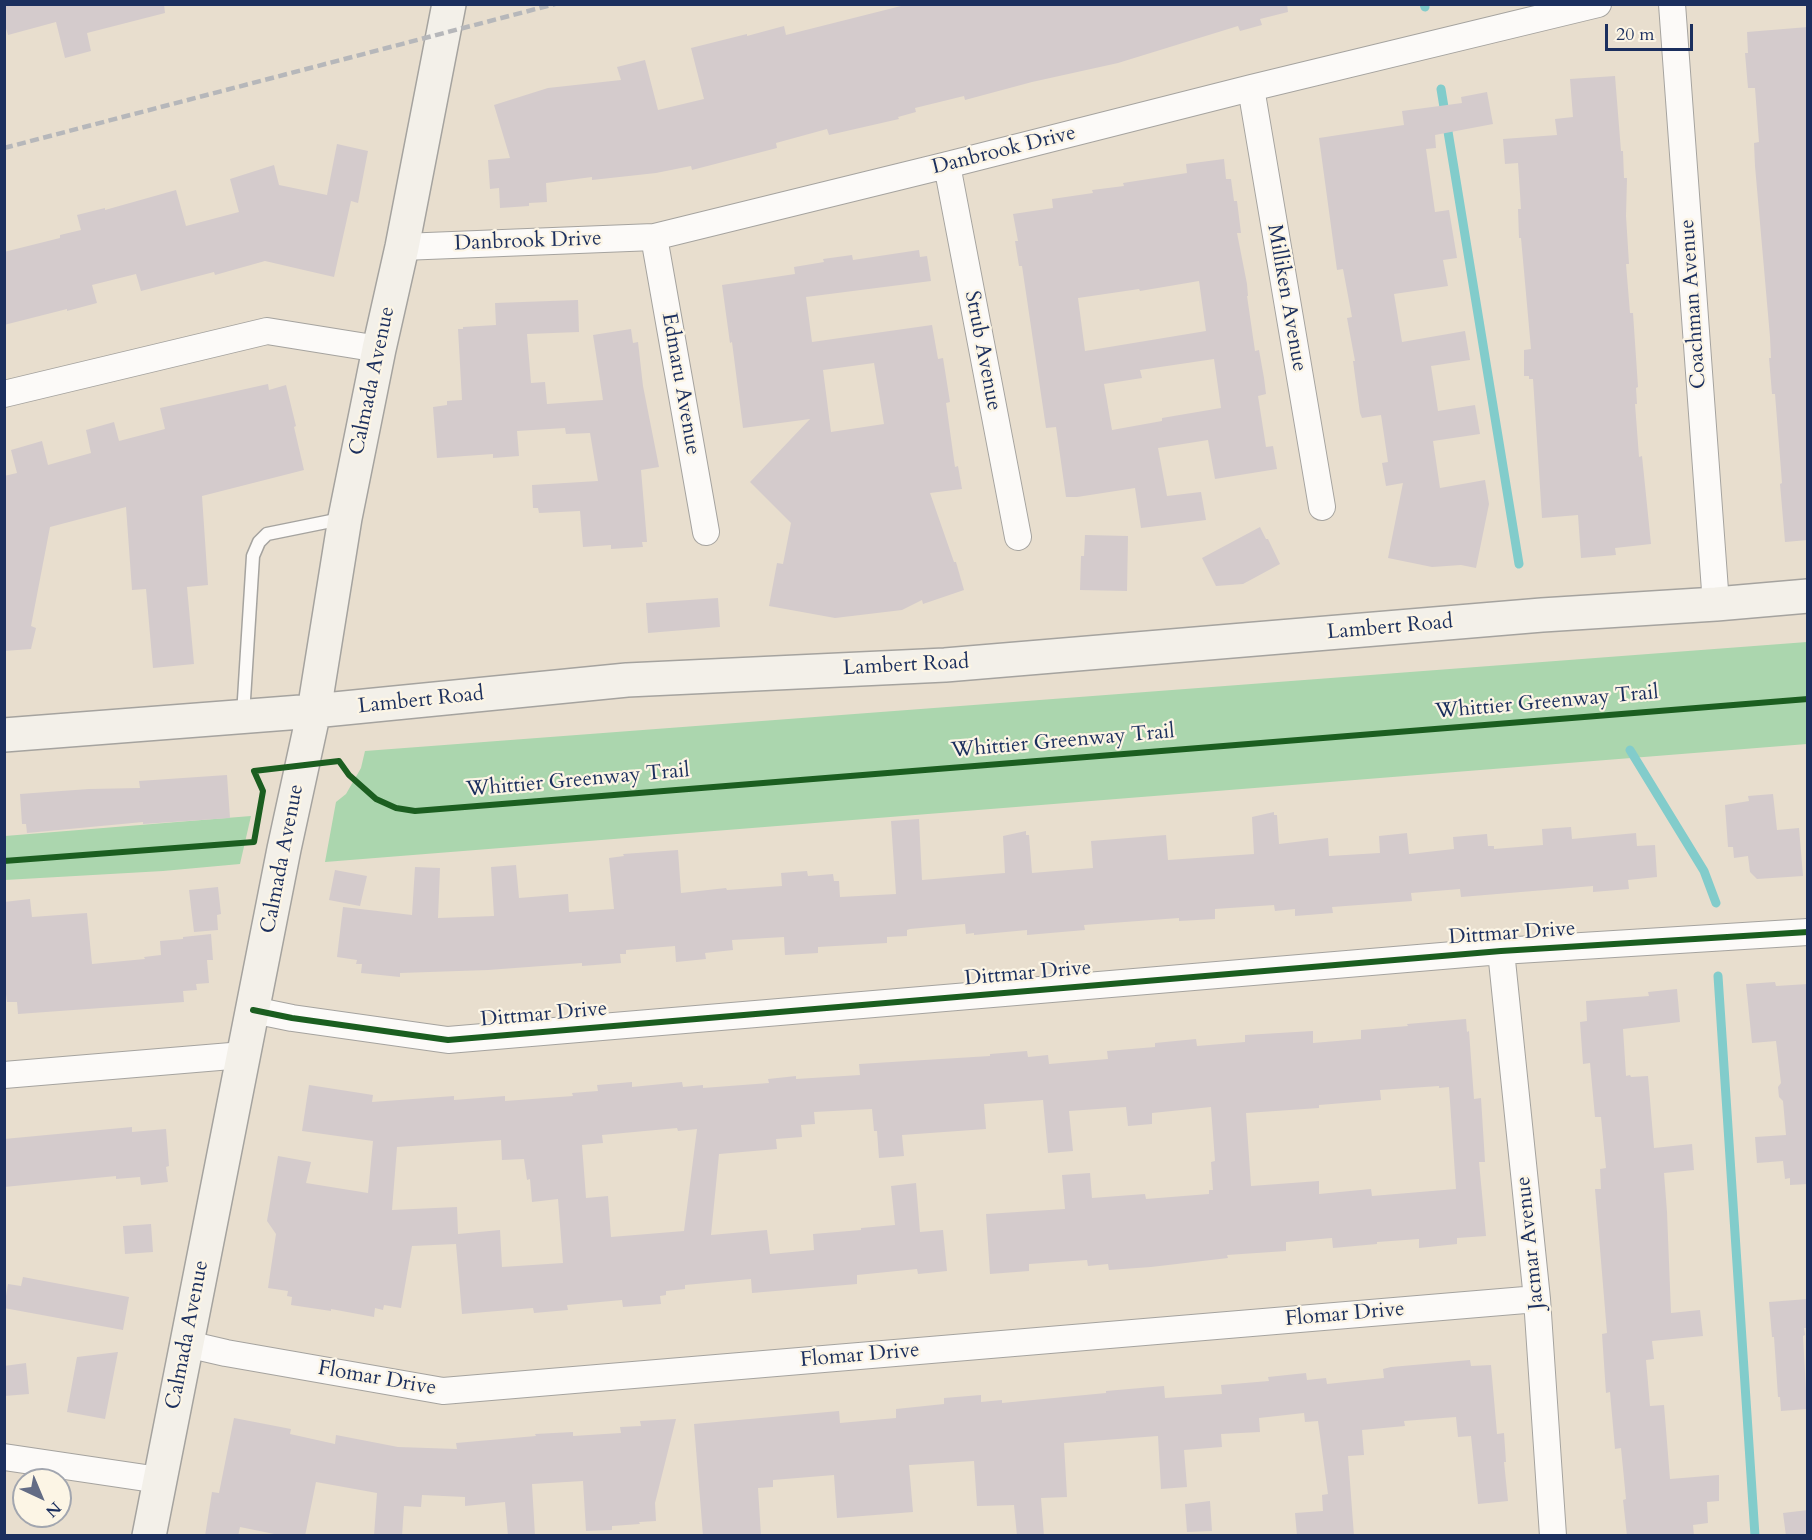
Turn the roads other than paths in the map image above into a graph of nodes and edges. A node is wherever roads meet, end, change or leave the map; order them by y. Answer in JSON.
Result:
{"nodes":[{"id":1,"x":449,"y":4,"type":"edge"},
{"id":2,"x":1598,"y":4,"type":"edge"},
{"id":3,"x":1672,"y":4,"type":"edge"},
{"id":4,"x":1251,"y":88,"type":"junction"},
{"id":5,"x":947,"y":165,"type":"junction"},
{"id":6,"x":654,"y":237,"type":"junction"},
{"id":7,"x":402,"y":248,"type":"junction"},
{"id":8,"x":379,"y":349,"type":"junction"},
{"id":9,"x":4,"y":394,"type":"edge"},
{"id":10,"x":1322,"y":507,"type":"dead end"},
{"id":11,"x":345,"y":518,"type":"junction"},
{"id":12,"x":706,"y":532,"type":"dead end"},
{"id":13,"x":1018,"y":537,"type":"dead end"},
{"id":14,"x":1808,"y":596,"type":"edge"},
{"id":15,"x":1716,"y":604,"type":"junction"},
{"id":16,"x":314,"y":711,"type":"junction"},
{"id":17,"x":243,"y":717,"type":"junction"},
{"id":18,"x":4,"y":735,"type":"edge"},
{"id":19,"x":1808,"y":933,"type":"edge"},
{"id":20,"x":1501,"y":951,"type":"junction"},
{"id":21,"x":253,"y":1010,"type":"junction"},
{"id":22,"x":243,"y":1054,"type":"junction"},
{"id":23,"x":4,"y":1075,"type":"edge"},
{"id":24,"x":1537,"y":1299,"type":"junction"},
{"id":25,"x":187,"y":1344,"type":"junction"},
{"id":26,"x":4,"y":1457,"type":"edge"},
{"id":27,"x":159,"y":1480,"type":"junction"},
{"id":28,"x":149,"y":1536,"type":"edge"},
{"id":29,"x":1553,"y":1536,"type":"edge"}],
"edges":[{"from":1,"to":7,"type":"main road","name":"Calmada Avenue"},
{"from":2,"to":4,"type":"street","name":"Danbrook Drive"},
{"from":3,"to":15,"type":"street","name":"Coachman Avenue"},
{"from":4,"to":5,"type":"street","name":"Danbrook Drive"},
{"from":4,"to":10,"type":"street","name":"Milliken Avenue"},
{"from":5,"to":6,"type":"street","name":"Danbrook Drive"},
{"from":5,"to":13,"type":"street","name":"Strub Avenue"},
{"from":6,"to":7,"type":"street","name":"Danbrook Drive"},
{"from":6,"to":12,"type":"street","name":"Edmaru Avenue"},
{"from":7,"to":8,"type":"main road","name":"Calmada Avenue"},
{"from":8,"to":9,"type":"street"},
{"from":8,"to":11,"type":"main road","name":"Calmada Avenue"},
{"from":11,"to":16,"type":"main road","name":"Calmada Avenue"},
{"from":11,"to":17,"type":"lane"},
{"from":14,"to":15,"type":"main road","name":"Lambert Road"},
{"from":15,"to":16,"type":"main road","name":"Lambert Road"},
{"from":16,"to":17,"type":"main road","name":"Lambert Road"},
{"from":16,"to":21,"type":"main road","name":"Calmada Avenue"},
{"from":17,"to":18,"type":"main road","name":"Lambert Road"},
{"from":19,"to":20,"type":"street","name":"Dittmar Drive"},
{"from":20,"to":21,"type":"street","name":"Dittmar Drive"},
{"from":20,"to":24,"type":"street","name":"Jacmar Avenue"},
{"from":21,"to":22,"type":"main road","name":"Calmada Avenue"},
{"from":22,"to":23,"type":"street"},
{"from":22,"to":25,"type":"main road","name":"Calmada Avenue"},
{"from":24,"to":25,"type":"street","name":"Flomar Drive"},
{"from":24,"to":29,"type":"street","name":"Jacmar Avenue"},
{"from":25,"to":27,"type":"main road","name":"Calmada Avenue"},
{"from":26,"to":27,"type":"street"},
{"from":27,"to":28,"type":"main road","name":"Calmada Avenue"}]}
